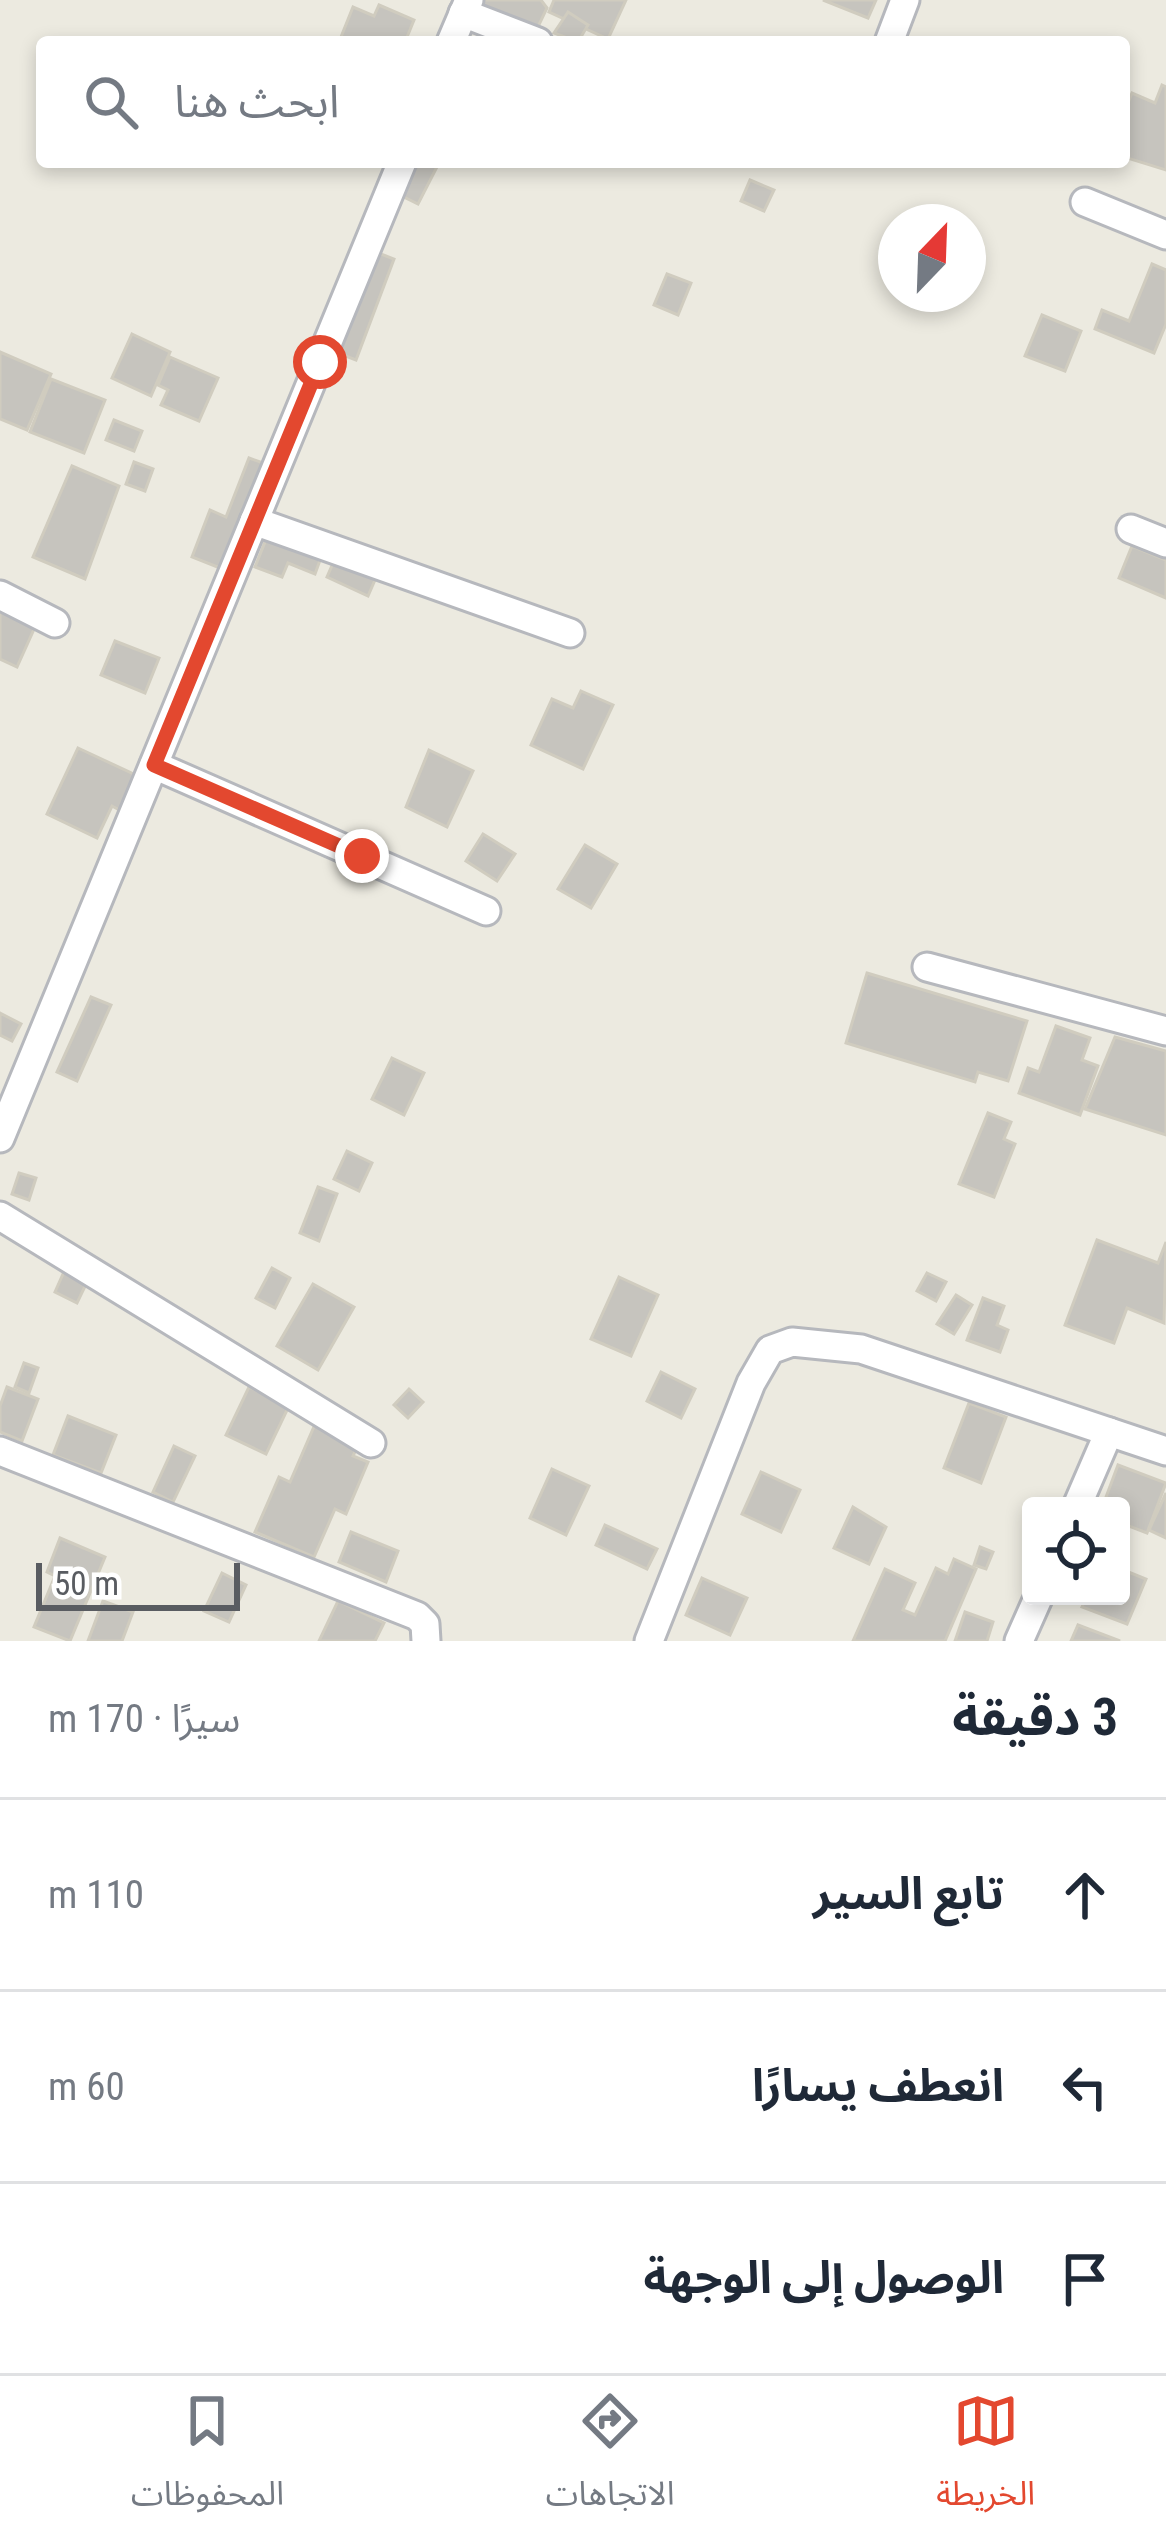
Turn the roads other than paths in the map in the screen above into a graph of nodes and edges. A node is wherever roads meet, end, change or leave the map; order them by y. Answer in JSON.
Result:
{"nodes":[{"id":1,"x":905,"y":0,"type":"edge"},
{"id":2,"x":466,"y":7,"type":"edge"},
{"id":3,"x":454,"y":36,"type":"edge"},
{"id":4,"x":526,"y":36,"type":"edge"},
{"id":5,"x":891,"y":36,"type":"edge"},
{"id":6,"x":400,"y":168,"type":"edge"},
{"id":7,"x":1084,"y":202,"type":"dead end"},
{"id":8,"x":1166,"y":235,"type":"edge"},
{"id":9,"x":254,"y":521,"type":"junction"},
{"id":10,"x":1132,"y":529,"type":"dead end"},
{"id":11,"x":1166,"y":543,"type":"edge"},
{"id":12,"x":0,"y":595,"type":"edge"},
{"id":13,"x":55,"y":623,"type":"dead end"},
{"id":14,"x":570,"y":633,"type":"dead end"},
{"id":15,"x":154,"y":765,"type":"junction"},
{"id":16,"x":486,"y":911,"type":"dead end"},
{"id":17,"x":927,"y":967,"type":"dead end"},
{"id":18,"x":1166,"y":1031,"type":"edge"},
{"id":19,"x":0,"y":1138,"type":"edge"},
{"id":20,"x":0,"y":1216,"type":"edge"},
{"id":21,"x":1109,"y":1432,"type":"junction"},
{"id":22,"x":371,"y":1443,"type":"dead end"},
{"id":23,"x":0,"y":1451,"type":"edge"},
{"id":24,"x":1166,"y":1451,"type":"edge"},
{"id":25,"x":1081,"y":1497,"type":"edge"},
{"id":26,"x":1035,"y":1605,"type":"edge"},
{"id":27,"x":426,"y":1641,"type":"edge"},
{"id":28,"x":650,"y":1641,"type":"edge"},
{"id":29,"x":1019,"y":1641,"type":"edge"}],
"edges":[{"from":1,"to":5,"type":"street"},
{"from":2,"to":3,"type":"street"},
{"from":2,"to":4,"type":"street"},
{"from":6,"to":9,"type":"street"},
{"from":7,"to":8,"type":"street"},
{"from":9,"to":14,"type":"street"},
{"from":9,"to":15,"type":"street"},
{"from":10,"to":11,"type":"street"},
{"from":12,"to":13,"type":"street"},
{"from":15,"to":16,"type":"street"},
{"from":15,"to":19,"type":"street"},
{"from":17,"to":18,"type":"street"},
{"from":20,"to":22,"type":"street"},
{"from":21,"to":24,"type":"street"},
{"from":21,"to":25,"type":"street"},
{"from":21,"to":28,"type":"street"},
{"from":23,"to":27,"type":"street"},
{"from":26,"to":29,"type":"street"}]}
